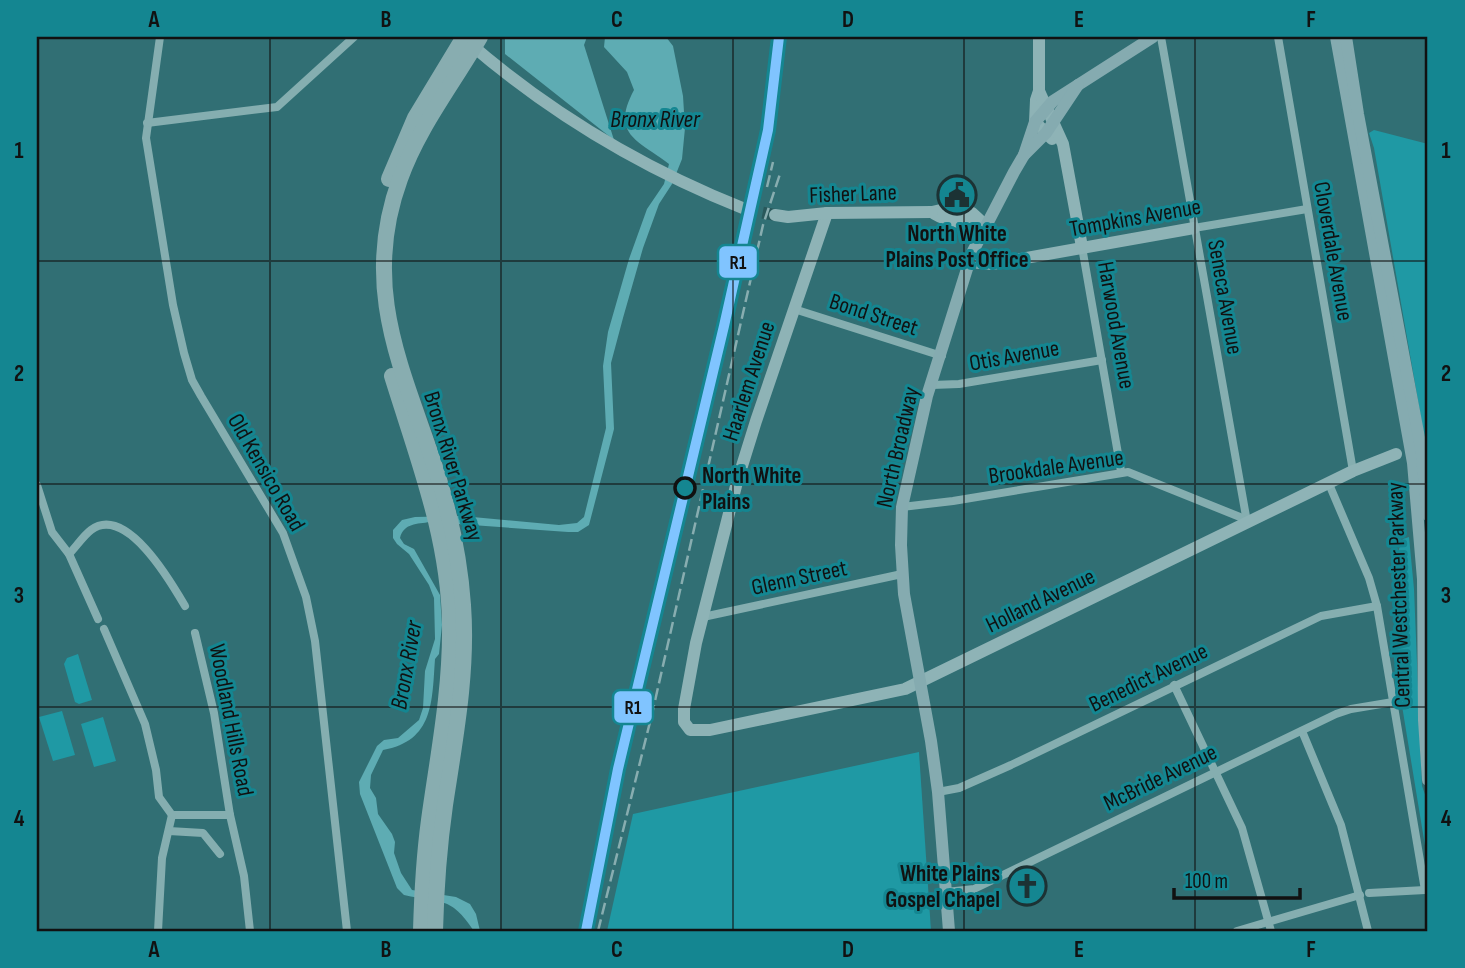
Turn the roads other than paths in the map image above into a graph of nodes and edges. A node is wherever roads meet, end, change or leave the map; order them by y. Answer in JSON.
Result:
{"nodes":[{"id":1,"x":160,"y":37,"type":"edge"},
{"id":2,"x":354,"y":37,"type":"edge"},
{"id":3,"x":1039,"y":37,"type":"edge"},
{"id":4,"x":1153,"y":37,"type":"edge"},
{"id":5,"x":1161,"y":37,"type":"edge"},
{"id":6,"x":1278,"y":37,"type":"edge"},
{"id":7,"x":1336,"y":37,"type":"edge"},
{"id":8,"x":1346,"y":37,"type":"edge"},
{"id":9,"x":469,"y":39,"type":"edge"},
{"id":10,"x":1078,"y":85,"type":"junction"},
{"id":11,"x":1039,"y":91,"type":"junction"},
{"id":12,"x":1046,"y":109,"type":"junction"},
{"id":13,"x":1035,"y":122,"type":"junction"},
{"id":14,"x":147,"y":123,"type":"junction"},
{"id":15,"x":1053,"y":123,"type":"junction"},
{"id":16,"x":1063,"y":144,"type":"junction"},
{"id":17,"x":1024,"y":155,"type":"junction"},
{"id":18,"x":745,"y":209,"type":"tunnel mouth"},
{"id":19,"x":1307,"y":209,"type":"junction"},
{"id":20,"x":827,"y":213,"type":"junction"},
{"id":21,"x":775,"y":215,"type":"tunnel mouth"},
{"id":22,"x":985,"y":225,"type":"junction"},
{"id":23,"x":1194,"y":228,"type":"junction"},
{"id":24,"x":1082,"y":247,"type":"junction"},
{"id":25,"x":969,"y":262,"type":"junction"},
{"id":26,"x":794,"y":309,"type":"junction"},
{"id":27,"x":942,"y":356,"type":"junction"},
{"id":28,"x":1101,"y":360,"type":"junction"},
{"id":29,"x":932,"y":385,"type":"junction"},
{"id":30,"x":1396,"y":454,"type":"dead end"},
{"id":31,"x":1121,"y":471,"type":"junction"},
{"id":32,"x":1353,"y":471,"type":"junction"},
{"id":33,"x":1329,"y":484,"type":"junction"},
{"id":34,"x":37,"y":485,"type":"edge"},
{"id":35,"x":902,"y":507,"type":"junction"},
{"id":36,"x":1428,"y":515,"type":"edge"},
{"id":37,"x":1247,"y":522,"type":"junction"},
{"id":38,"x":69,"y":554,"type":"junction"},
{"id":39,"x":902,"y":574,"type":"junction"},
{"id":40,"x":186,"y":606,"type":"dead end"},
{"id":41,"x":1377,"y":606,"type":"junction"},
{"id":42,"x":703,"y":617,"type":"junction"},
{"id":43,"x":98,"y":619,"type":"dead end"},
{"id":44,"x":104,"y":629,"type":"dead end"},
{"id":45,"x":195,"y":633,"type":"dead end"},
{"id":46,"x":920,"y":680,"type":"junction"},
{"id":47,"x":1174,"y":685,"type":"junction"},
{"id":48,"x":1393,"y":702,"type":"junction"},
{"id":49,"x":686,"y":727,"type":"joint"},
{"id":50,"x":1302,"y":731,"type":"junction"},
{"id":51,"x":1216,"y":772,"type":"junction"},
{"id":52,"x":1428,"y":780,"type":"edge"},
{"id":53,"x":938,"y":792,"type":"junction"},
{"id":54,"x":172,"y":815,"type":"junction"},
{"id":55,"x":200,"y":815,"type":"junction"},
{"id":56,"x":230,"y":815,"type":"junction"},
{"id":57,"x":169,"y":831,"type":"junction"},
{"id":58,"x":203,"y":833,"type":"junction"},
{"id":59,"x":220,"y":854,"type":"dead end"},
{"id":60,"x":946,"y":892,"type":"junction"},
{"id":61,"x":1369,"y":893,"type":"dead end"},
{"id":62,"x":1360,"y":895,"type":"junction"},
{"id":63,"x":429,"y":907,"type":"junction"},
{"id":64,"x":1269,"y":921,"type":"junction"},
{"id":65,"x":158,"y":931,"type":"edge"},
{"id":66,"x":250,"y":931,"type":"edge"},
{"id":67,"x":347,"y":931,"type":"edge"},
{"id":68,"x":421,"y":931,"type":"edge"},
{"id":69,"x":435,"y":931,"type":"edge"},
{"id":70,"x":949,"y":931,"type":"edge"},
{"id":71,"x":1237,"y":931,"type":"edge"},
{"id":72,"x":1271,"y":931,"type":"edge"},
{"id":73,"x":1368,"y":931,"type":"edge"}],
"edges":[{"from":1,"to":14,"type":"street","name":"Old Kensico Road"},
{"from":2,"to":14,"type":"street"},
{"from":3,"to":11,"type":"street"},
{"from":4,"to":10,"type":"main road","name":"North Broadway"},
{"from":5,"to":23,"type":"street","name":"Seneca Avenue"},
{"from":6,"to":19,"type":"street","name":"Cloverdale Avenue"},
{"from":7,"to":52,"type":"main road","name":"Central Westchester Parkway"},
{"from":8,"to":36,"type":"main road","name":"Central Westchester Parkway"},
{"from":9,"to":18,"type":"street"},
{"from":9,"to":63,"type":"highway","name":"Bronx River Parkway"},
{"from":10,"to":12,"type":"main road","name":"North Broadway"},
{"from":10,"to":15,"type":"main road","name":"North Broadway"},
{"from":11,"to":12,"type":"street","name":"Harwood Avenue"},
{"from":11,"to":13,"type":"street"},
{"from":12,"to":13,"type":"main road","name":"North Broadway"},
{"from":12,"to":15,"type":"street","name":"Harwood Avenue"},
{"from":13,"to":15,"type":"street"},
{"from":13,"to":17,"type":"main road","name":"North Broadway"},
{"from":14,"to":67,"type":"street","name":"Old Kensico Road"},
{"from":15,"to":16,"type":"street"},
{"from":15,"to":16,"type":"street","name":"Harwood Avenue"},
{"from":15,"to":17,"type":"main road","name":"North Broadway"},
{"from":16,"to":24,"type":"street","name":"Harwood Avenue"},
{"from":17,"to":22,"type":"main road","name":"North Broadway"},
{"from":19,"to":23,"type":"street","name":"Tompkins Avenue"},
{"from":19,"to":32,"type":"street","name":"Cloverdale Avenue"},
{"from":20,"to":21,"type":"street","name":"Fisher Lane"},
{"from":20,"to":22,"type":"street","name":"Fisher Lane"},
{"from":20,"to":26,"type":"street","name":"Haarlem Avenue"},
{"from":22,"to":25,"type":"main road","name":"North Broadway"},
{"from":23,"to":24,"type":"street","name":"Tompkins Avenue"},
{"from":23,"to":37,"type":"street","name":"Seneca Avenue"},
{"from":24,"to":25,"type":"street","name":"Tompkins Avenue"},
{"from":24,"to":28,"type":"street","name":"Harwood Avenue"},
{"from":25,"to":27,"type":"main road","name":"North Broadway"},
{"from":26,"to":27,"type":"street","name":"Bond Street"},
{"from":26,"to":42,"type":"street","name":"Haarlem Avenue"},
{"from":27,"to":29,"type":"main road","name":"North Broadway"},
{"from":28,"to":29,"type":"street","name":"Otis Avenue"},
{"from":28,"to":31,"type":"street","name":"Harwood Avenue"},
{"from":29,"to":35,"type":"main road","name":"North Broadway"},
{"from":30,"to":32,"type":"street","name":"Holland Avenue"},
{"from":31,"to":35,"type":"street","name":"Brookdale Avenue"},
{"from":31,"to":37,"type":"street","name":"Brookdale Avenue"},
{"from":32,"to":33,"type":"street","name":"Holland Avenue"},
{"from":33,"to":37,"type":"street","name":"Holland Avenue"},
{"from":33,"to":41,"type":"street"},
{"from":34,"to":38,"type":"street"},
{"from":35,"to":39,"type":"main road","name":"North Broadway"},
{"from":37,"to":46,"type":"street","name":"Holland Avenue"},
{"from":38,"to":40,"type":"street"},
{"from":38,"to":43,"type":"street"},
{"from":39,"to":42,"type":"street","name":"Glenn Street"},
{"from":39,"to":46,"type":"main road","name":"North Broadway"},
{"from":41,"to":47,"type":"street","name":"Benedict Avenue"},
{"from":41,"to":48,"type":"street"},
{"from":42,"to":49,"type":"street","name":"Haarlem Avenue"},
{"from":44,"to":54,"type":"street"},
{"from":45,"to":56,"type":"street","name":"Woodland Hills Road"},
{"from":46,"to":49,"type":"street","name":"Holland Avenue"},
{"from":46,"to":53,"type":"main road","name":"North Broadway"},
{"from":47,"to":51,"type":"street"},
{"from":47,"to":53,"type":"street","name":"Benedict Avenue"},
{"from":48,"to":50,"type":"street","name":"McBride Avenue"},
{"from":48,"to":61,"type":"street"},
{"from":50,"to":51,"type":"street","name":"McBride Avenue"},
{"from":50,"to":62,"type":"street"},
{"from":51,"to":60,"type":"street","name":"McBride Avenue"},
{"from":51,"to":64,"type":"street"},
{"from":53,"to":60,"type":"main road","name":"North Broadway"},
{"from":54,"to":55,"type":"street","name":"Woodland Hills Road"},
{"from":54,"to":57,"type":"street"},
{"from":55,"to":56,"type":"street","name":"Woodland Hills Road"},
{"from":55,"to":58,"type":"street"},
{"from":56,"to":66,"type":"street","name":"Woodland Hills Road"},
{"from":57,"to":58,"type":"street"},
{"from":57,"to":65,"type":"street"},
{"from":58,"to":59,"type":"street"},
{"from":60,"to":70,"type":"main road","name":"North Broadway"},
{"from":62,"to":64,"type":"street"},
{"from":62,"to":73,"type":"street"},
{"from":63,"to":68,"type":"highway","name":"Bronx River Parkway"},
{"from":63,"to":69,"type":"highway","name":"Bronx River Parkway"},
{"from":64,"to":71,"type":"street"},
{"from":64,"to":72,"type":"street"}]}
